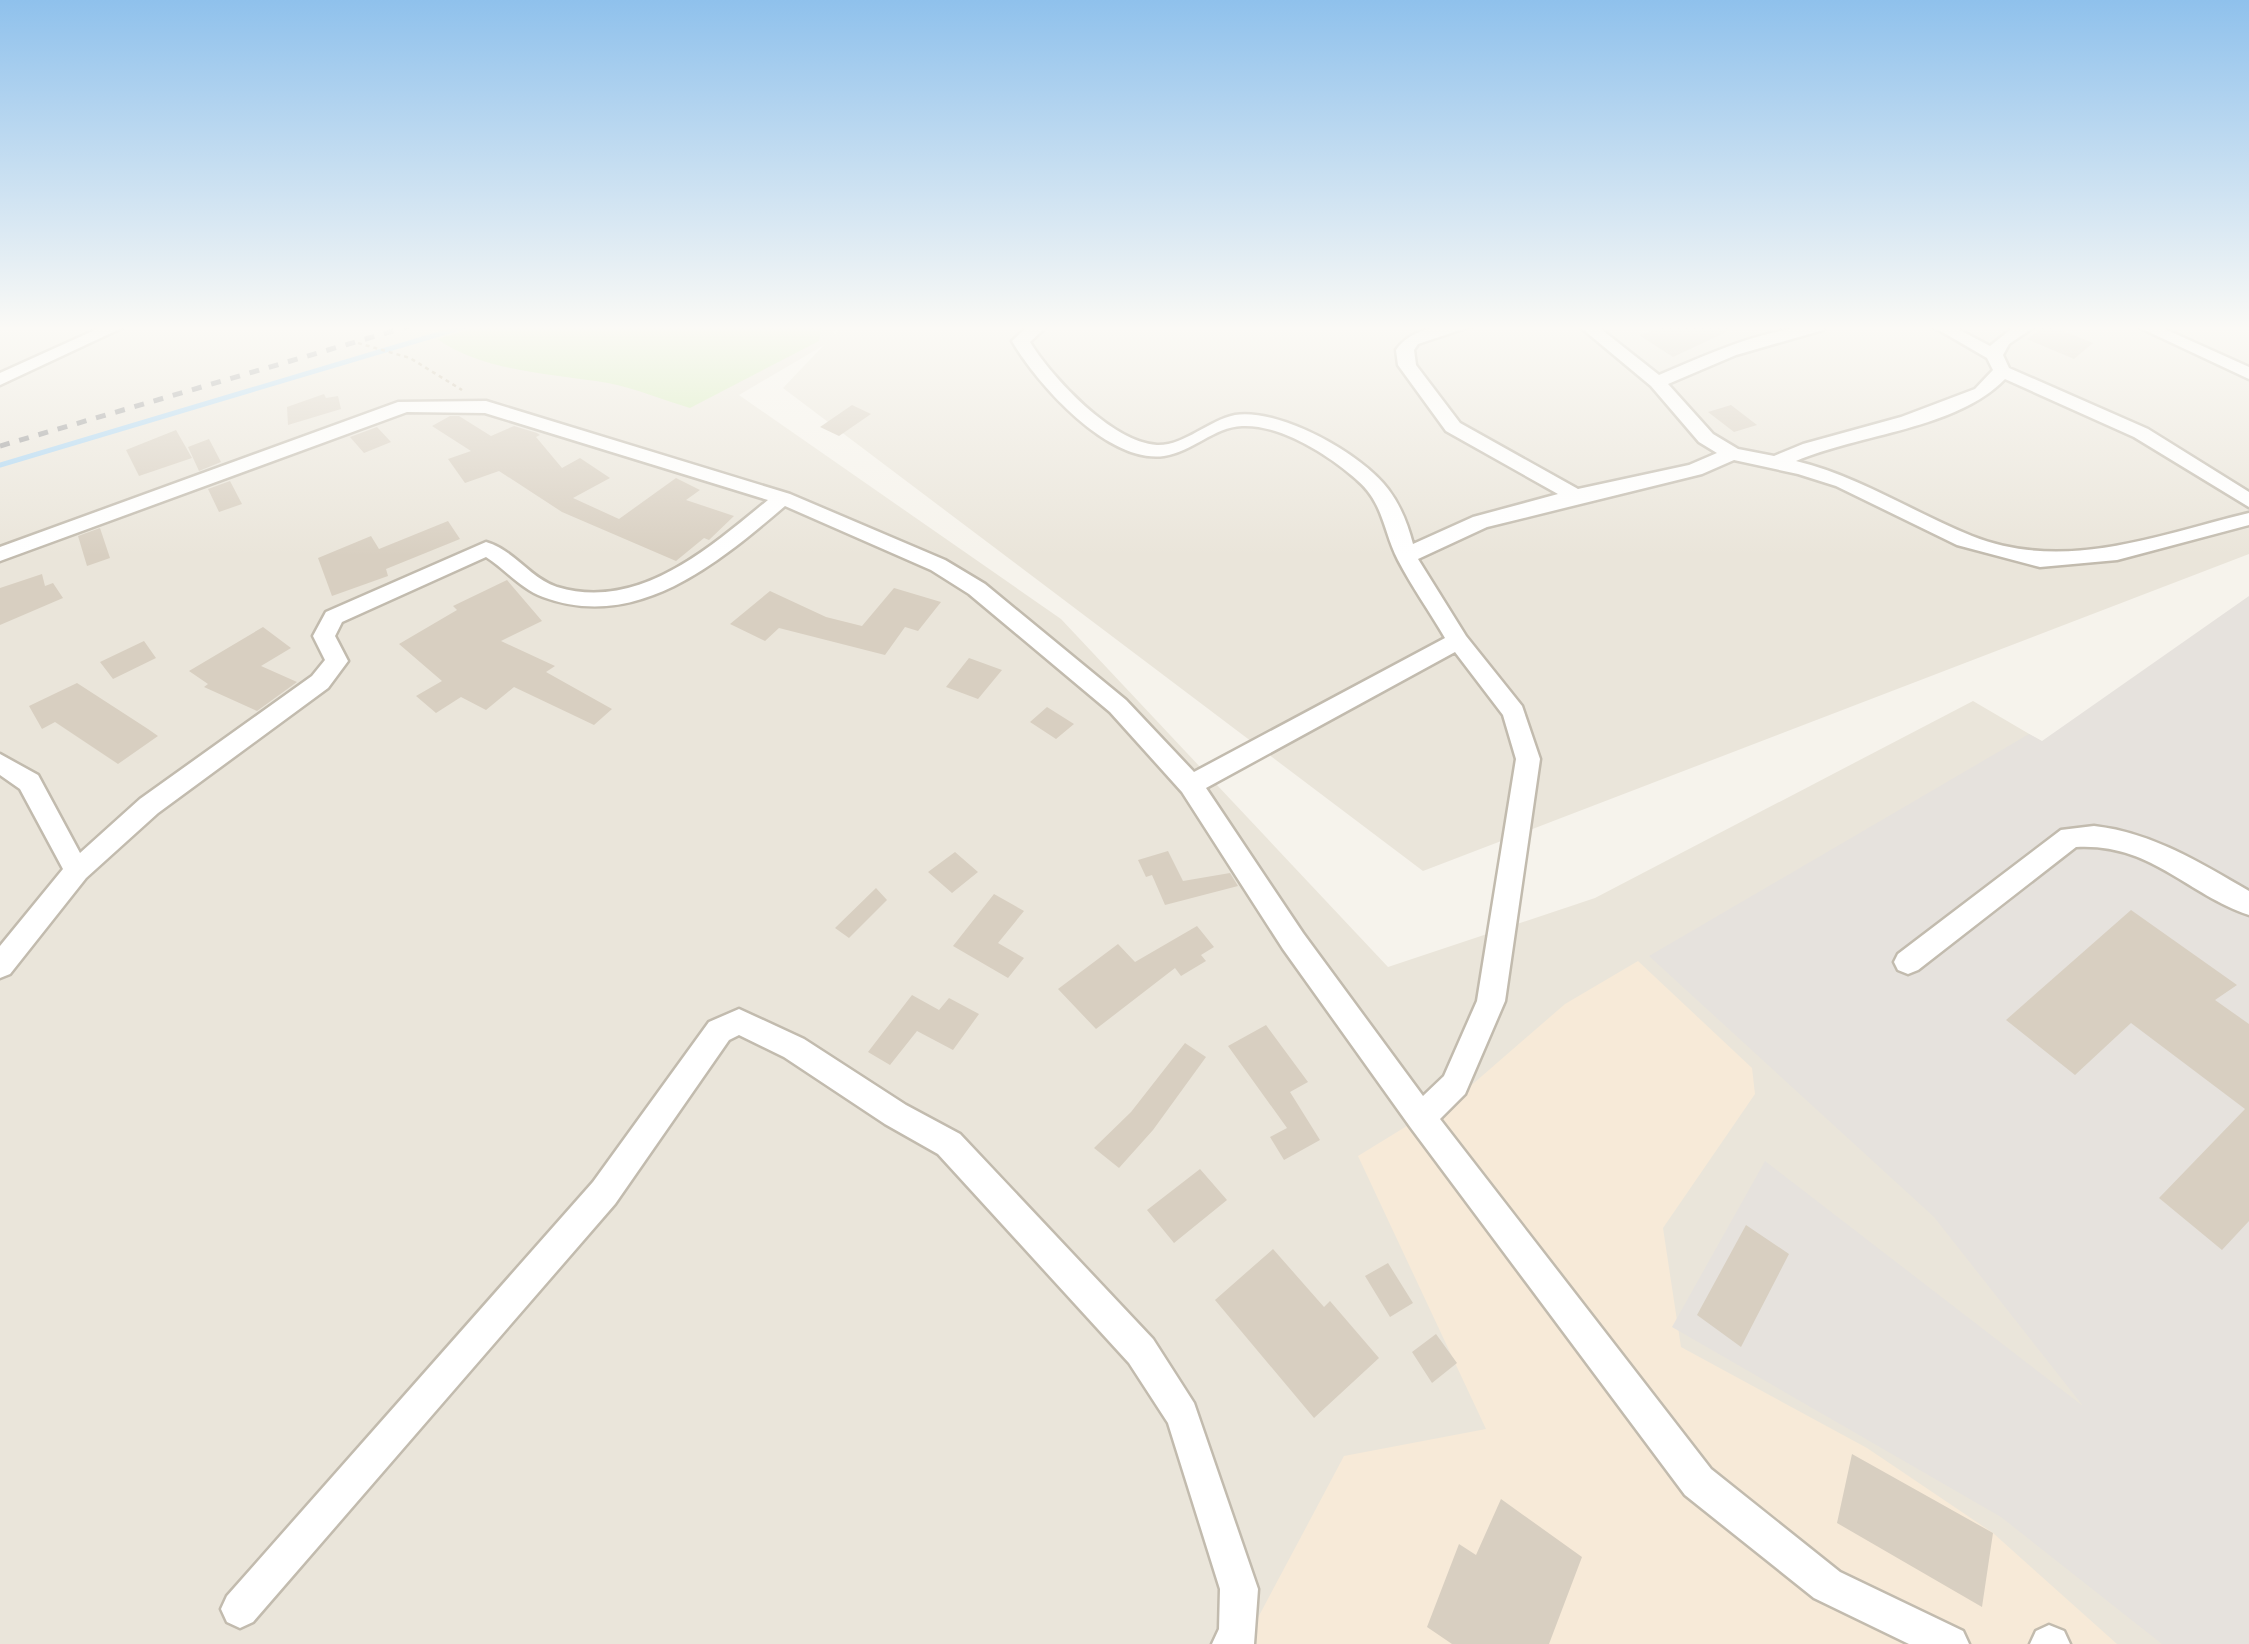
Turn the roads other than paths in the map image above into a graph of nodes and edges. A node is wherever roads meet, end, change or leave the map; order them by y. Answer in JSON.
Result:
{"nodes":[{"id":1,"x":1069,"y":403,"type":"edge"},
{"id":2,"x":1436,"y":403,"type":"edge"},
{"id":3,"x":1675,"y":403,"type":"edge"},
{"id":4,"x":1956,"y":403,"type":"edge"},
{"id":5,"x":2080,"y":403,"type":"edge"},
{"id":6,"x":1732,"y":454,"type":"junction"},
{"id":7,"x":1775,"y":463,"type":"junction"},
{"id":8,"x":1575,"y":496,"type":"junction"},
{"id":9,"x":783,"y":498,"type":"junction"},
{"id":10,"x":2249,"y":501,"type":"edge"},
{"id":11,"x":2249,"y":518,"type":"edge"},
{"id":12,"x":0,"y":554,"type":"edge"},
{"id":13,"x":1406,"y":556,"type":"junction"},
{"id":14,"x":1458,"y":640,"type":"junction"},
{"id":15,"x":0,"y":763,"type":"edge"},
{"id":16,"x":1191,"y":785,"type":"junction"},
{"id":17,"x":77,"y":871,"type":"junction"},
{"id":18,"x":2249,"y":904,"type":"edge"},
{"id":19,"x":1908,"y":962,"type":"dead end"},
{"id":20,"x":0,"y":966,"type":"edge"},
{"id":21,"x":1420,"y":1118,"type":"junction"},
{"id":22,"x":240,"y":1609,"type":"dead end"},
{"id":23,"x":1231,"y":1644,"type":"edge"},
{"id":24,"x":1950,"y":1644,"type":"edge"}],
"edges":[{"from":1,"to":13,"type":"street"},
{"from":2,"to":8,"type":"street"},
{"from":3,"to":6,"type":"street"},
{"from":4,"to":7,"type":"street"},
{"from":5,"to":10,"type":"street"},
{"from":6,"to":7,"type":"street"},
{"from":6,"to":8,"type":"street"},
{"from":7,"to":11,"type":"street"},
{"from":8,"to":13,"type":"street"},
{"from":9,"to":12,"type":"street"},
{"from":9,"to":16,"type":"street"},
{"from":9,"to":17,"type":"street"},
{"from":13,"to":14,"type":"street"},
{"from":14,"to":16,"type":"street"},
{"from":14,"to":21,"type":"street"},
{"from":15,"to":17,"type":"street"},
{"from":16,"to":21,"type":"street"},
{"from":17,"to":20,"type":"street"},
{"from":18,"to":19,"type":"street"},
{"from":21,"to":24,"type":"street"},
{"from":22,"to":23,"type":"street"}]}
